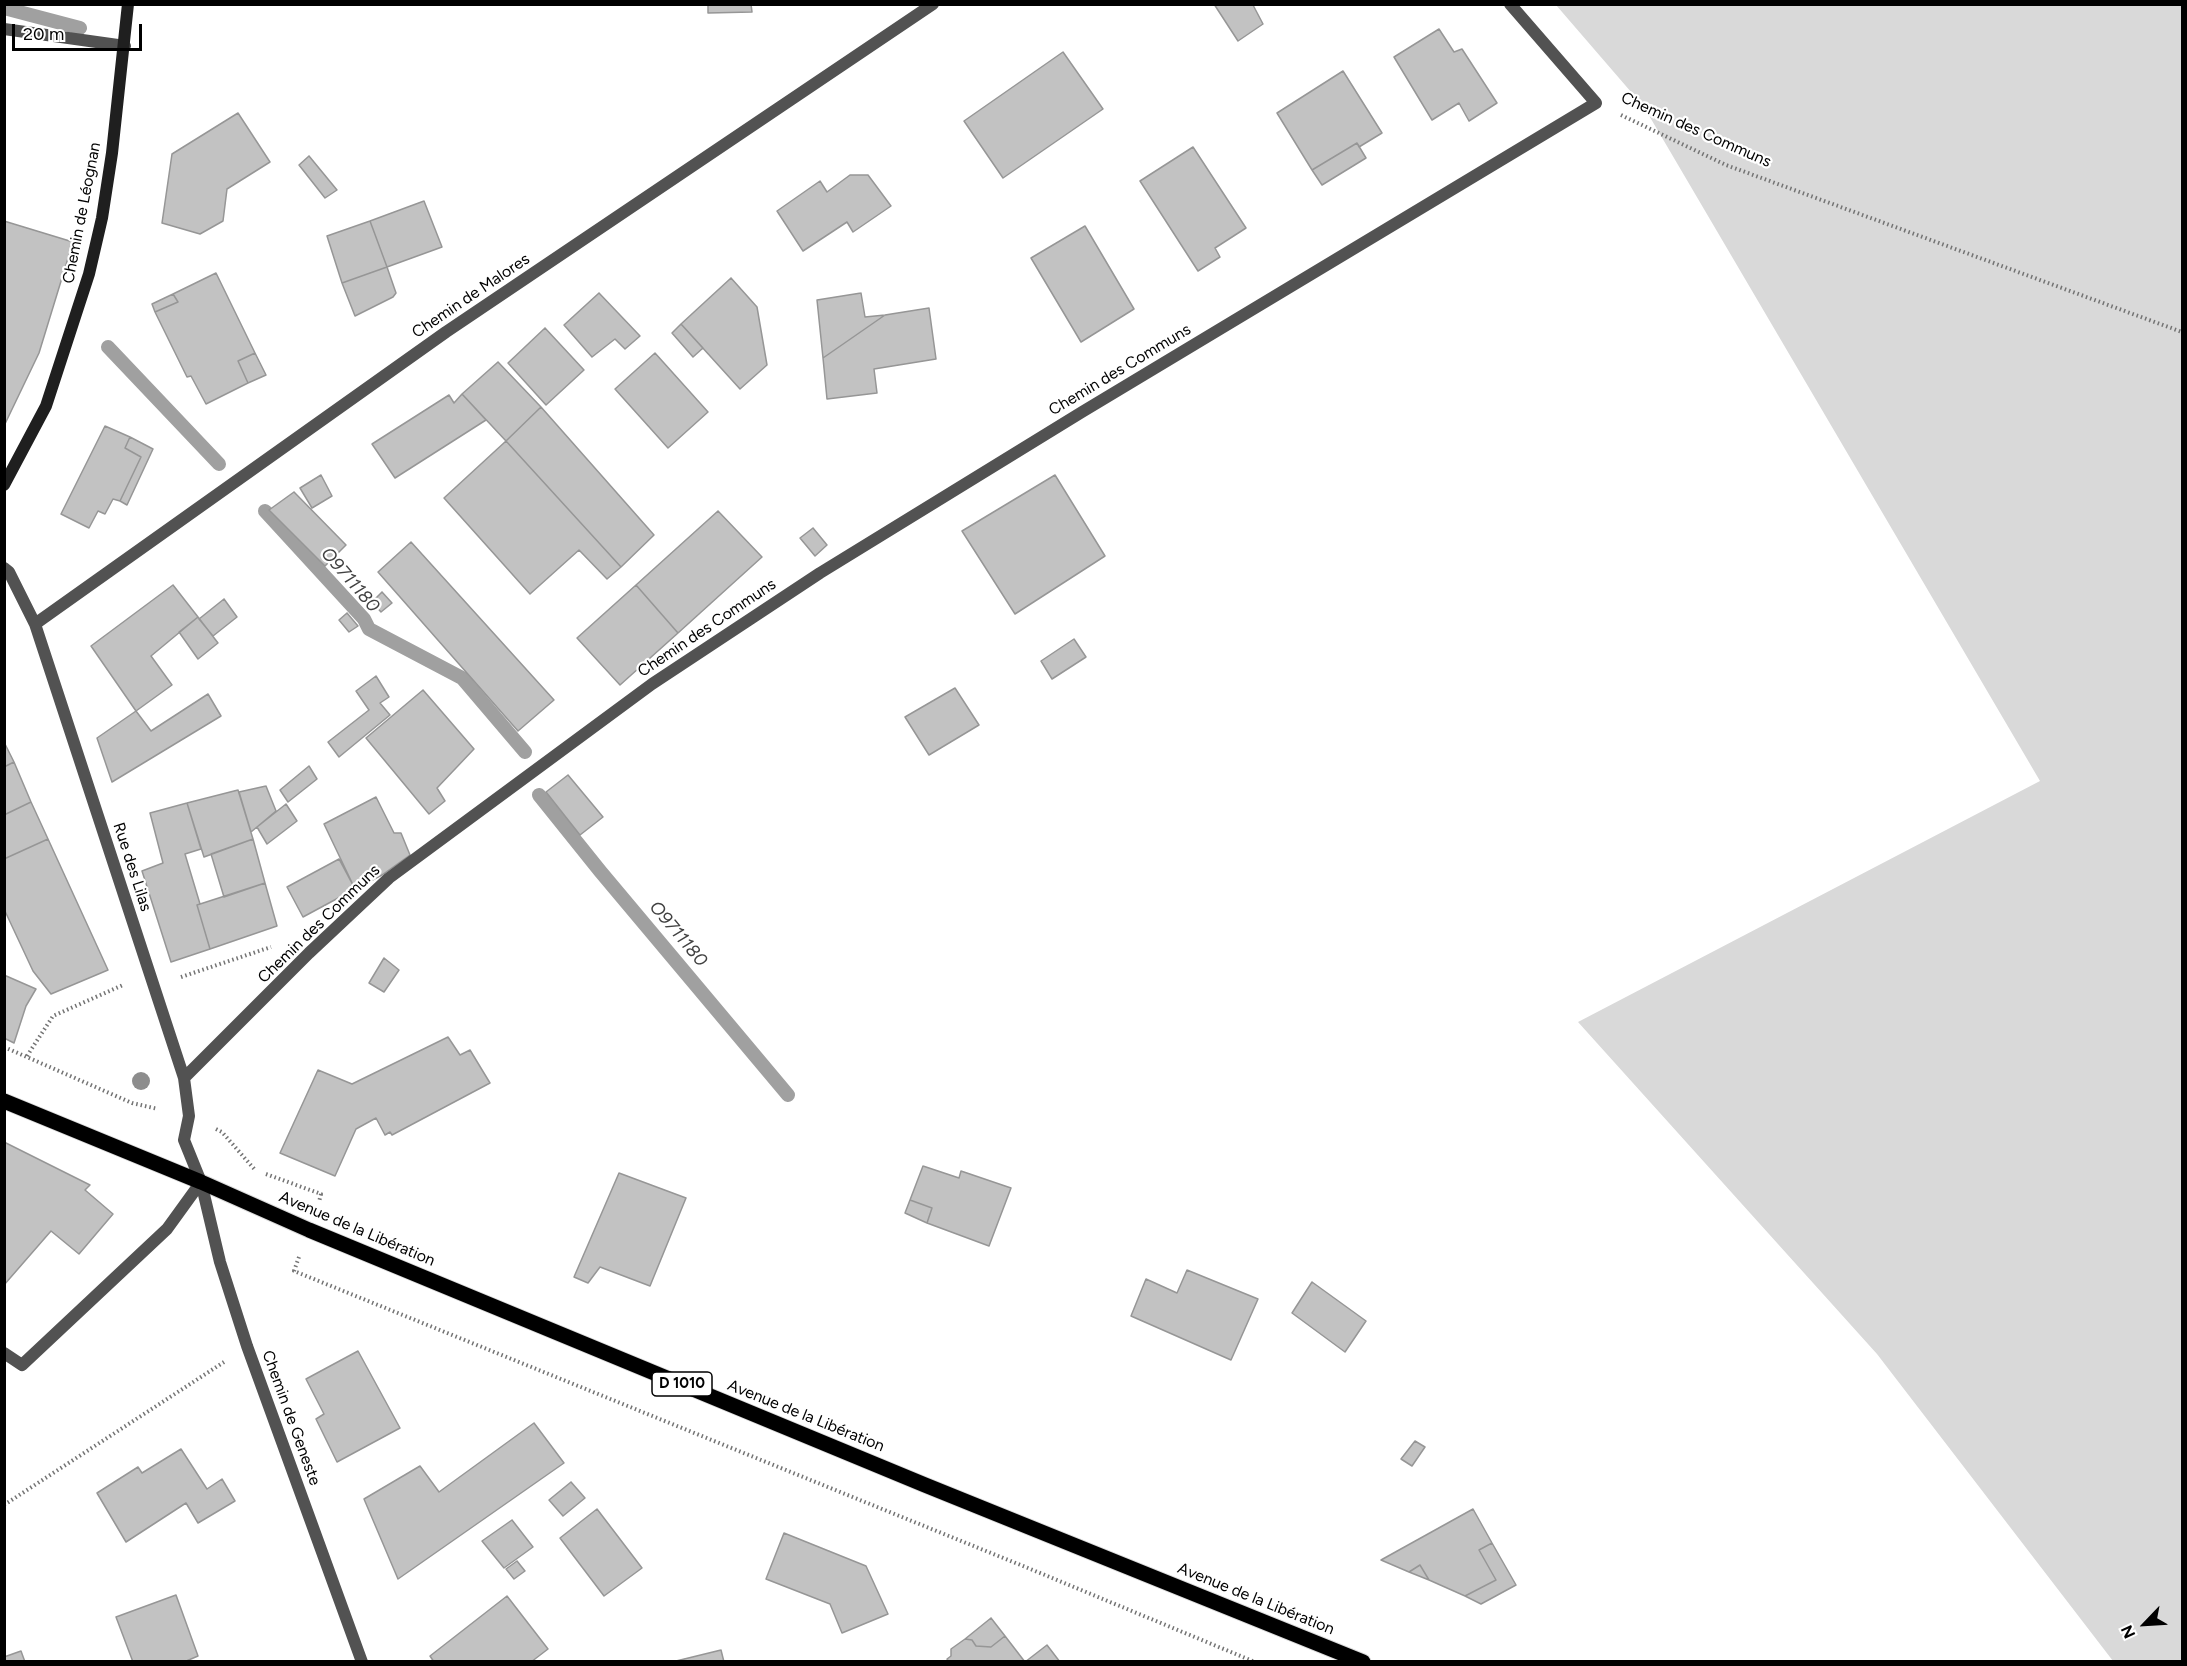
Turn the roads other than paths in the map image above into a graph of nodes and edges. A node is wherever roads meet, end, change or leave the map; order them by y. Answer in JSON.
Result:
{"nodes":[{"id":1,"x":128,"y":4,"type":"edge"},
{"id":2,"x":933,"y":4,"type":"edge"},
{"id":3,"x":1510,"y":4,"type":"edge"},
{"id":4,"x":4,"y":29,"type":"edge"},
{"id":5,"x":125,"y":46,"type":"junction"},
{"id":6,"x":4,"y":485,"type":"edge"},
{"id":7,"x":4,"y":568,"type":"edge"},
{"id":8,"x":35,"y":624,"type":"junction"},
{"id":9,"x":184,"y":1078,"type":"junction"},
{"id":10,"x":4,"y":1101,"type":"edge"},
{"id":11,"x":201,"y":1182,"type":"junction"},
{"id":12,"x":4,"y":1353,"type":"edge"},
{"id":13,"x":362,"y":1662,"type":"edge"},
{"id":14,"x":1363,"y":1662,"type":"edge"}],
"edges":[{"from":1,"to":5,"type":"street","name":"Chemin de Léognan"},
{"from":2,"to":8,"type":"street","name":"Chemin de Malores"},
{"from":3,"to":9,"type":"street","name":"Chemin des Communs"},
{"from":4,"to":5,"type":"street"},
{"from":5,"to":6,"type":"street","name":"Chemin de Léognan"},
{"from":7,"to":8,"type":"street","name":"Rue des Lilas"},
{"from":8,"to":9,"type":"street","name":"Rue des Lilas"},
{"from":9,"to":11,"type":"street","name":"Rue des Lilas"},
{"from":10,"to":11,"type":"main road","name":"Avenue de la Libération","number":"D 1010"},
{"from":11,"to":12,"type":"street"},
{"from":11,"to":13,"type":"street","name":"Chemin de Geneste"},
{"from":11,"to":14,"type":"main road","name":"Avenue de la Libération","number":"D 1010"}]}
